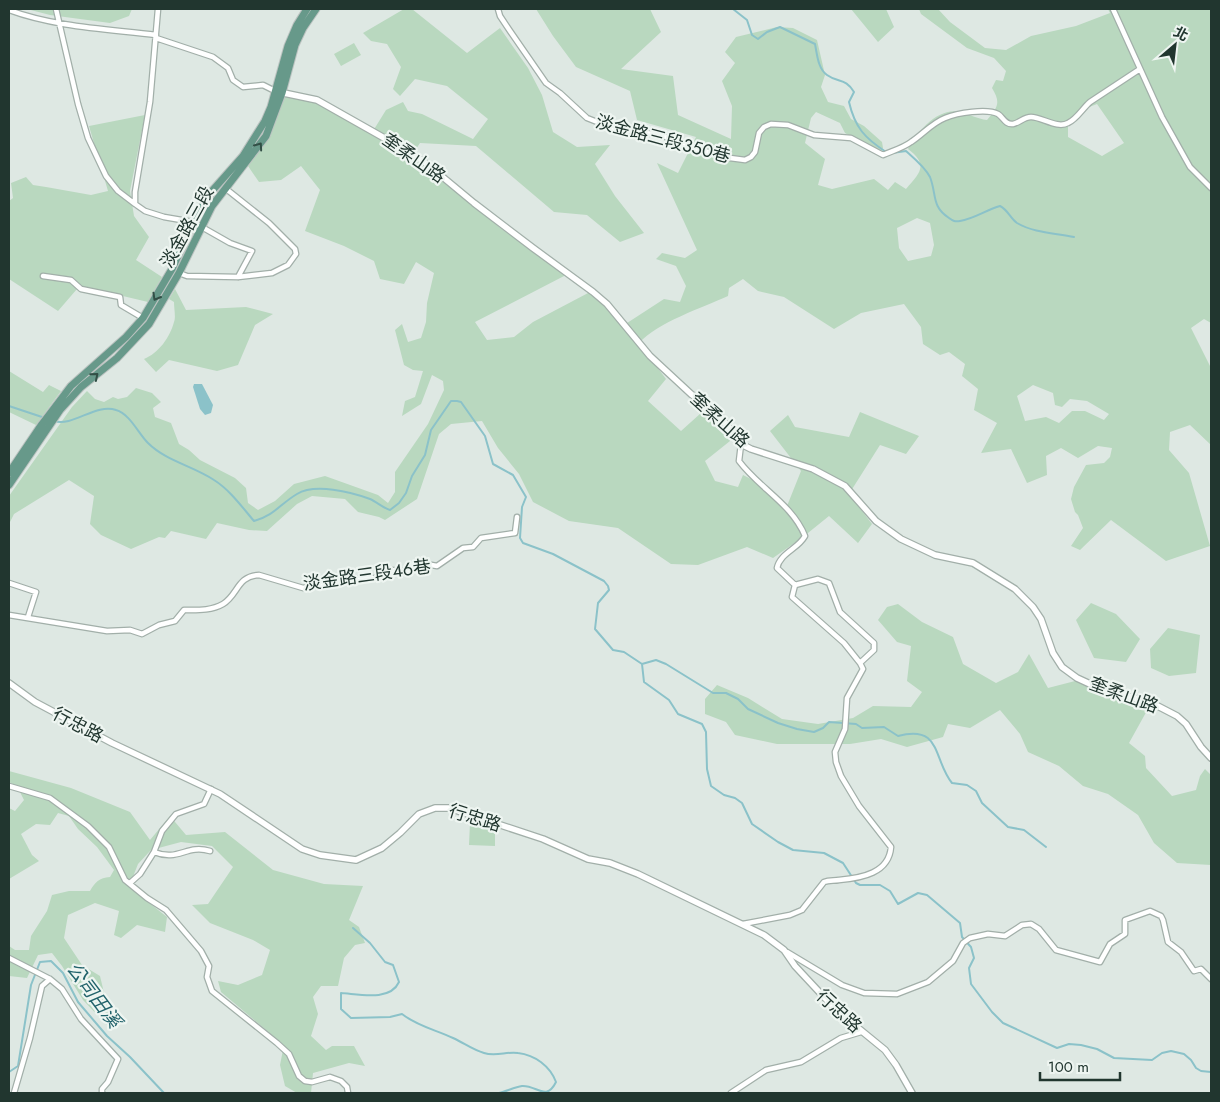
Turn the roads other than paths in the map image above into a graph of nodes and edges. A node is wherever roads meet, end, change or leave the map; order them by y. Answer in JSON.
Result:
{"nodes":[{"id":1,"x":56,"y":9,"type":"edge"},
{"id":2,"x":158,"y":9,"type":"edge"},
{"id":3,"x":307,"y":9,"type":"edge"},
{"id":4,"x":316,"y":9,"type":"edge"},
{"id":5,"x":498,"y":9,"type":"edge"},
{"id":6,"x":1113,"y":9,"type":"edge"},
{"id":7,"x":9,"y":10,"type":"edge"},
{"id":8,"x":61,"y":23,"type":"junction"},
{"id":9,"x":156,"y":36,"type":"junction"},
{"id":10,"x":1140,"y":69,"type":"junction"},
{"id":11,"x":279,"y":92,"type":"junction"},
{"id":12,"x":225,"y":188,"type":"junction"},
{"id":13,"x":1211,"y":188,"type":"edge"},
{"id":14,"x":135,"y":204,"type":"junction"},
{"id":15,"x":193,"y":222,"type":"junction"},
{"id":16,"x":202,"y":225,"type":"junction"},
{"id":17,"x":179,"y":273,"type":"junction"},
{"id":18,"x":43,"y":276,"type":"dead end"},
{"id":19,"x":238,"y":277,"type":"junction"},
{"id":20,"x":143,"y":318,"type":"junction"},
{"id":21,"x":58,"y":408,"type":"junction"},
{"id":22,"x":45,"y":426,"type":"junction"},
{"id":23,"x":741,"y":444,"type":"junction"},
{"id":24,"x":9,"y":473,"type":"edge"},
{"id":25,"x":9,"y":485,"type":"edge"},
{"id":26,"x":517,"y":517,"type":"dead end"},
{"id":27,"x":9,"y":583,"type":"edge"},
{"id":28,"x":795,"y":585,"type":"junction"},
{"id":29,"x":9,"y":614,"type":"edge"},
{"id":30,"x":28,"y":617,"type":"junction"},
{"id":31,"x":860,"y":663,"type":"junction"},
{"id":32,"x":9,"y":683,"type":"edge"},
{"id":33,"x":1211,"y":758,"type":"edge"},
{"id":34,"x":9,"y":786,"type":"edge"},
{"id":35,"x":211,"y":789,"type":"junction"},
{"id":36,"x":210,"y":851,"type":"dead end"},
{"id":37,"x":154,"y":852,"type":"junction"},
{"id":38,"x":130,"y":883,"type":"junction"},
{"id":39,"x":743,"y":924,"type":"junction"},
{"id":40,"x":784,"y":950,"type":"junction"},
{"id":41,"x":9,"y":958,"type":"edge"},
{"id":42,"x":50,"y":978,"type":"junction"},
{"id":43,"x":1211,"y":979,"type":"edge"},
{"id":44,"x":861,"y":1032,"type":"junction"},
{"id":45,"x":14,"y":1093,"type":"edge"},
{"id":46,"x":102,"y":1093,"type":"edge"},
{"id":47,"x":348,"y":1093,"type":"edge"},
{"id":48,"x":731,"y":1093,"type":"edge"},
{"id":49,"x":912,"y":1093,"type":"edge"}],
"edges":[{"from":1,"to":8,"type":"street"},
{"from":2,"to":9,"type":"street"},
{"from":3,"to":11,"type":"main road","name":"淡金路三段"},
{"from":4,"to":11,"type":"main road","name":"淡金路三段"},
{"from":5,"to":10,"type":"street","name":"淡金路三段350巷"},
{"from":6,"to":10,"type":"street"},
{"from":7,"to":8,"type":"street"},
{"from":8,"to":9,"type":"street"},
{"from":8,"to":14,"type":"street"},
{"from":9,"to":11,"type":"street"},
{"from":9,"to":14,"type":"street"},
{"from":10,"to":13,"type":"street"},
{"from":12,"to":11,"type":"main road","name":"淡金路三段","one_way":true},
{"from":11,"to":15,"type":"main road","name":"淡金路三段"},
{"from":11,"to":23,"type":"street","name":"奎柔山路"},
{"from":12,"to":16,"type":"main road","name":"淡金路三段"},
{"from":12,"to":19,"type":"street"},
{"from":14,"to":15,"type":"street"},
{"from":15,"to":16,"type":"street"},
{"from":15,"to":20,"type":"main road","name":"淡金路三段","one_way":true},
{"from":16,"to":17,"type":"main road","name":"淡金路三段"},
{"from":16,"to":19,"type":"street"},
{"from":17,"to":19,"type":"street"},
{"from":21,"to":17,"type":"main road","name":"淡金路三段","one_way":true},
{"from":18,"to":20,"type":"street"},
{"from":20,"to":21,"type":"main road","name":"淡金路三段"},
{"from":21,"to":22,"type":"main road"},
{"from":22,"to":24,"type":"main road"},
{"from":22,"to":25,"type":"main road"},
{"from":23,"to":28,"type":"street"},
{"from":23,"to":33,"type":"street","name":"奎柔山路"},
{"from":26,"to":30,"type":"street","name":"淡金路三段46巷"},
{"from":27,"to":30,"type":"street"},
{"from":28,"to":31,"type":"street"},
{"from":28,"to":31,"type":"street"},
{"from":29,"to":30,"type":"street","name":"淡金路三段46巷"},
{"from":31,"to":39,"type":"street"},
{"from":32,"to":35,"type":"street","name":"行忠路"},
{"from":34,"to":38,"type":"street"},
{"from":35,"to":37,"type":"street"},
{"from":35,"to":39,"type":"street","name":"行忠路"},
{"from":36,"to":37,"type":"street"},
{"from":37,"to":38,"type":"street"},
{"from":38,"to":47,"type":"street"},
{"from":39,"to":40,"type":"street","name":"行忠路"},
{"from":40,"to":43,"type":"street"},
{"from":40,"to":44,"type":"street","name":"行忠路"},
{"from":41,"to":42,"type":"street"},
{"from":42,"to":45,"type":"street"},
{"from":42,"to":46,"type":"street"},
{"from":44,"to":48,"type":"street"},
{"from":44,"to":49,"type":"street","name":"行忠路"}]}
